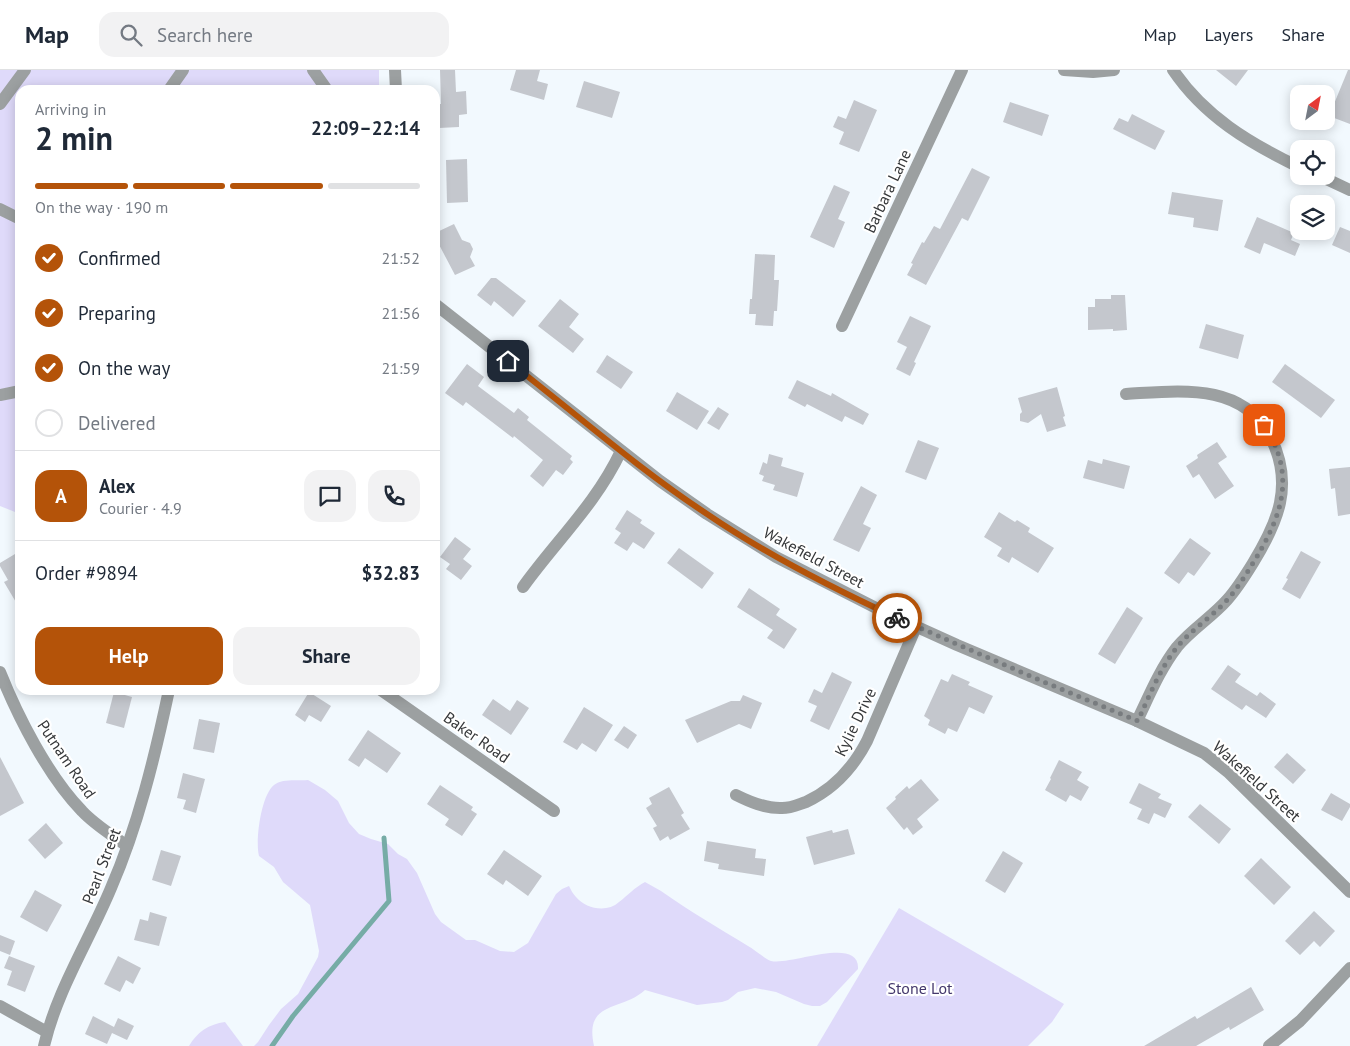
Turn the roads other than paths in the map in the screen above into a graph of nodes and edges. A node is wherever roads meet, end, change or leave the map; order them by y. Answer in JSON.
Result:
{"nodes":[{"id":1,"x":25,"y":70,"type":"edge"},
{"id":2,"x":183,"y":70,"type":"edge"},
{"id":3,"x":313,"y":70,"type":"edge"},
{"id":4,"x":395,"y":70,"type":"edge"},
{"id":5,"x":962,"y":70,"type":"edge"},
{"id":6,"x":1064,"y":70,"type":"edge"},
{"id":7,"x":1114,"y":70,"type":"edge"},
{"id":8,"x":1173,"y":70,"type":"edge"},
{"id":9,"x":172,"y":85,"type":"edge"},
{"id":10,"x":324,"y":85,"type":"edge"},
{"id":11,"x":396,"y":85,"type":"edge"},
{"id":12,"x":0,"y":104,"type":"edge"},
{"id":13,"x":1290,"y":162,"type":"edge"},
{"id":14,"x":1335,"y":183,"type":"edge"},
{"id":15,"x":1350,"y":190,"type":"edge"},
{"id":16,"x":0,"y":209,"type":"edge"},
{"id":17,"x":15,"y":216,"type":"edge"},
{"id":18,"x":440,"y":308,"type":"edge"},
{"id":19,"x":842,"y":326,"type":"dead end"},
{"id":20,"x":15,"y":392,"type":"edge"},
{"id":21,"x":1126,"y":394,"type":"dead end"},
{"id":22,"x":0,"y":395,"type":"edge"},
{"id":23,"x":621,"y":451,"type":"junction"},
{"id":24,"x":523,"y":587,"type":"dead end"},
{"id":25,"x":916,"y":627,"type":"junction"},
{"id":26,"x":0,"y":672,"type":"edge"},
{"id":27,"x":168,"y":695,"type":"edge"},
{"id":28,"x":388,"y":695,"type":"edge"},
{"id":29,"x":1138,"y":721,"type":"junction"},
{"id":30,"x":736,"y":795,"type":"dead end"},
{"id":31,"x":554,"y":811,"type":"dead end"},
{"id":32,"x":128,"y":846,"type":"junction"},
{"id":33,"x":1350,"y":891,"type":"edge"},
{"id":34,"x":1350,"y":968,"type":"edge"},
{"id":35,"x":0,"y":1006,"type":"edge"},
{"id":36,"x":47,"y":1032,"type":"junction"},
{"id":37,"x":44,"y":1046,"type":"edge"},
{"id":38,"x":1269,"y":1046,"type":"edge"}],
"edges":[{"from":1,"to":12,"type":"street"},
{"from":2,"to":9,"type":"street"},
{"from":3,"to":10,"type":"street"},
{"from":4,"to":11,"type":"street"},
{"from":5,"to":19,"type":"street","name":"Barbara Lane"},
{"from":6,"to":7,"type":"street"},
{"from":8,"to":13,"type":"street"},
{"from":14,"to":15,"type":"street"},
{"from":16,"to":17,"type":"street"},
{"from":18,"to":23,"type":"street","name":"Wakefield Street"},
{"from":20,"to":22,"type":"street"},
{"from":21,"to":29,"type":"street"},
{"from":23,"to":24,"type":"street"},
{"from":23,"to":25,"type":"street","name":"Wakefield Street"},
{"from":25,"to":29,"type":"street","name":"Wakefield Street"},
{"from":25,"to":30,"type":"street","name":"Kylie Drive"},
{"from":26,"to":32,"type":"street","name":"Putnam Road"},
{"from":27,"to":32,"type":"street","name":"Pearl Street"},
{"from":28,"to":31,"type":"street","name":"Baker Road"},
{"from":29,"to":33,"type":"street","name":"Wakefield Street"},
{"from":32,"to":36,"type":"street","name":"Pearl Street"},
{"from":34,"to":38,"type":"street"},
{"from":35,"to":36,"type":"street"},
{"from":36,"to":37,"type":"street","name":"Pearl Street"}]}
